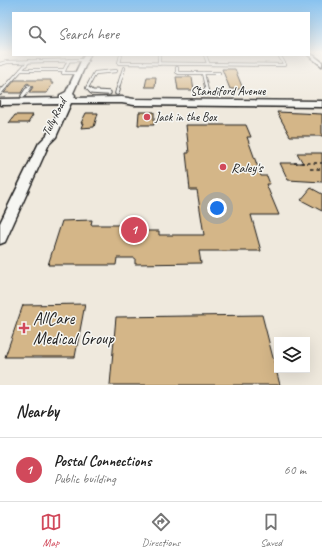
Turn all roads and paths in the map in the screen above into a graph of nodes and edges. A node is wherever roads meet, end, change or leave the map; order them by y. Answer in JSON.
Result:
{"nodes":[{"id":1,"x":21,"y":70,"type":"joint"},
{"id":2,"x":64,"y":70,"type":"joint"},
{"id":3,"x":80,"y":70,"type":"edge"},
{"id":4,"x":123,"y":70,"type":"edge"},
{"id":5,"x":176,"y":70,"type":"edge"},
{"id":6,"x":116,"y":71,"type":"dead end"},
{"id":7,"x":78,"y":73,"type":"junction"},
{"id":8,"x":203,"y":73,"type":"junction"},
{"id":9,"x":219,"y":73,"type":"dead end"},
{"id":10,"x":28,"y":86,"type":"dead end"},
{"id":11,"x":0,"y":92,"type":"edge"},
{"id":12,"x":109,"y":93,"type":"dead end"},
{"id":13,"x":117,"y":93,"type":"dead end"},
{"id":14,"x":207,"y":93,"type":"dead end"},
{"id":15,"x":23,"y":96,"type":"dead end"},
{"id":16,"x":65,"y":100,"type":"junction"},
{"id":17,"x":0,"y":102,"type":"edge"},
{"id":18,"x":322,"y":104,"type":"edge"},
{"id":19,"x":294,"y":163,"type":"dead end"},
{"id":20,"x":322,"y":163,"type":"edge"},
{"id":21,"x":310,"y":169,"type":"dead end"},
{"id":22,"x":322,"y":169,"type":"edge"},
{"id":23,"x":0,"y":238,"type":"edge"}],
"edges":[{"from":1,"to":2,"type":"lane"},
{"from":1,"to":11,"type":"lane"},
{"from":2,"to":7,"type":"lane"},
{"from":3,"to":7,"type":"main road","name":"Tully Road"},
{"from":4,"to":13,"type":"lane"},
{"from":5,"to":8,"type":"lane"},
{"from":6,"to":12,"type":"lane"},
{"from":7,"to":16,"type":"main road","name":"Tully Road"},
{"from":8,"to":9,"type":"lane"},
{"from":8,"to":14,"type":"lane"},
{"from":10,"to":15,"type":"lane"},
{"from":16,"to":17,"type":"main road","name":"Standiford Avenue"},
{"from":16,"to":18,"type":"main road","name":"Standiford Avenue"},
{"from":16,"to":23,"type":"main road","name":"Tully Road"},
{"from":19,"to":20,"type":"path"},
{"from":21,"to":22,"type":"path"}]}
